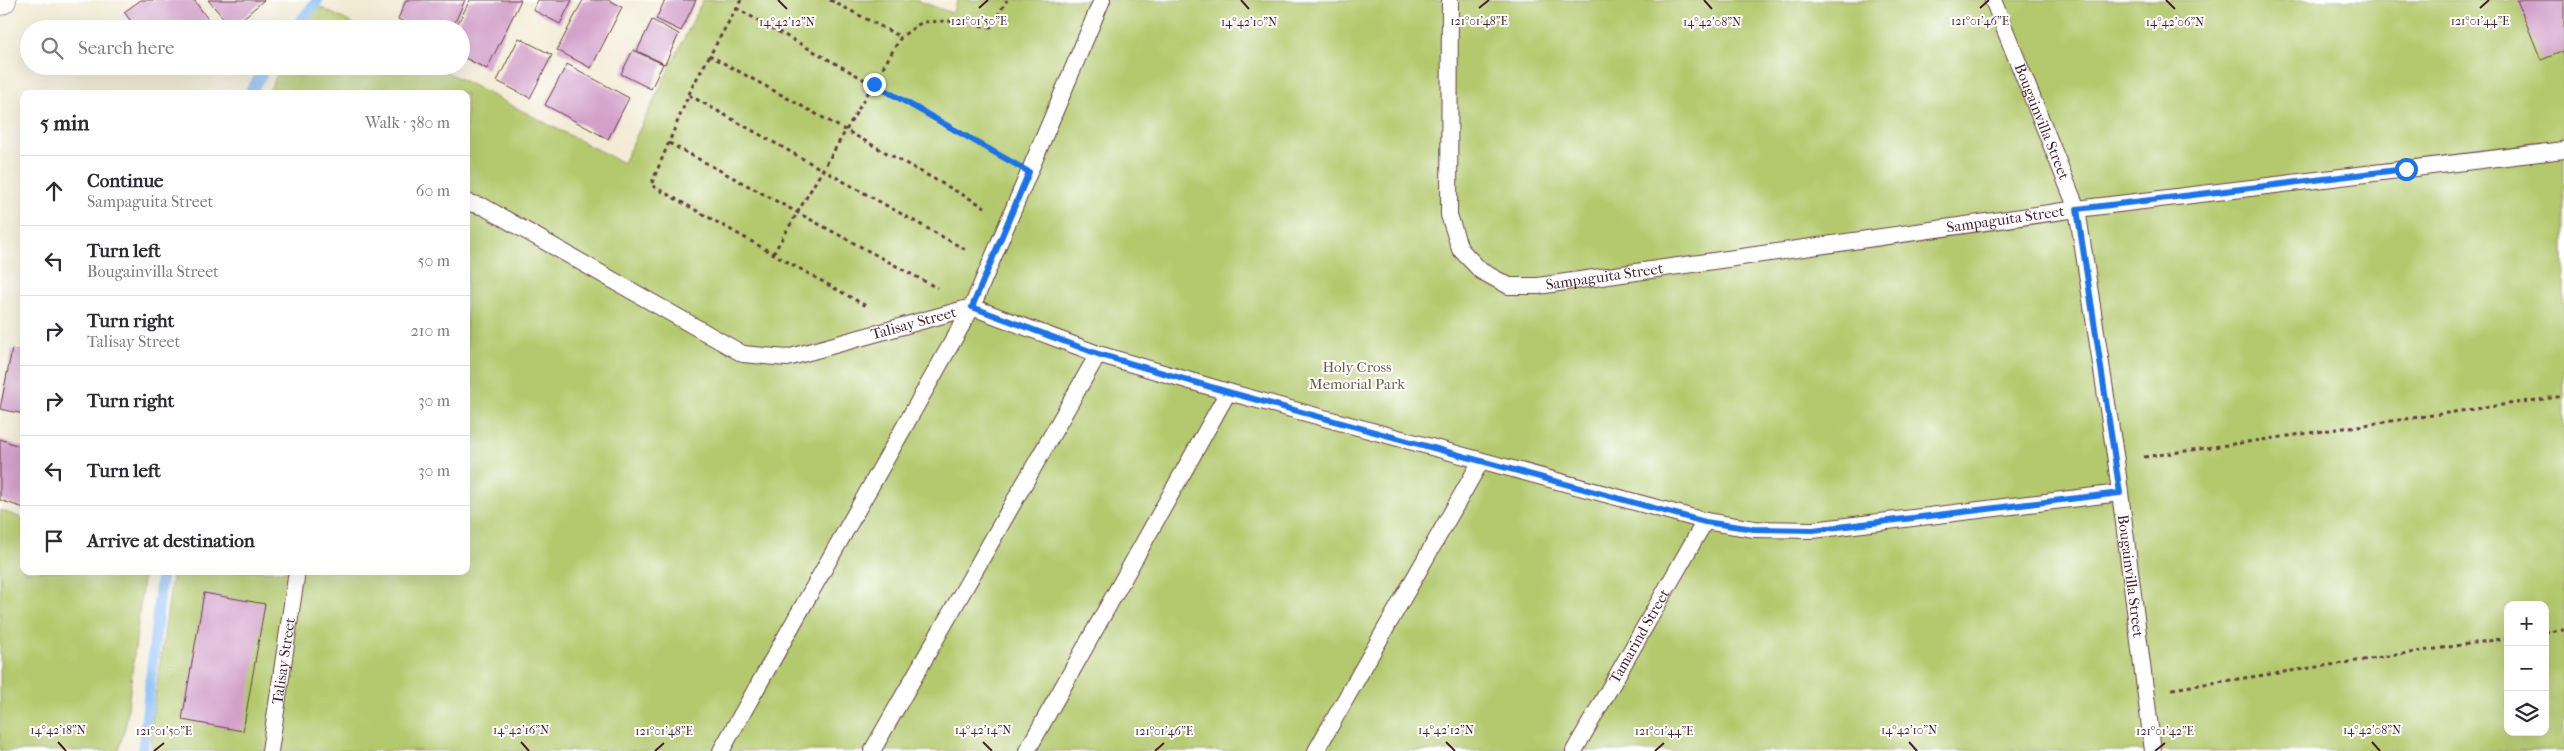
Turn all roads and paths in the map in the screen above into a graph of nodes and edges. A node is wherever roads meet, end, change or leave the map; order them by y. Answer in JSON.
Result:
{"nodes":[{"id":1,"x":741,"y":0,"type":"edge"},
{"id":2,"x":830,"y":0,"type":"edge"},
{"id":3,"x":1007,"y":0,"type":"edge"},
{"id":4,"x":1102,"y":0,"type":"edge"},
{"id":5,"x":1450,"y":0,"type":"edge"},
{"id":6,"x":1993,"y":0,"type":"edge"},
{"id":7,"x":736,"y":8,"type":"junction"},
{"id":8,"x":901,"y":38,"type":"junction"},
{"id":9,"x":709,"y":56,"type":"junction"},
{"id":10,"x":874,"y":84,"type":"junction"},
{"id":11,"x":689,"y":95,"type":"junction"},
{"id":12,"x":846,"y":131,"type":"junction"},
{"id":13,"x":670,"y":143,"type":"junction"},
{"id":14,"x":2564,"y":150,"type":"edge"},
{"id":15,"x":824,"y":170,"type":"junction"},
{"id":16,"x":1029,"y":172,"type":"junction"},
{"id":17,"x":470,"y":203,"type":"edge"},
{"id":18,"x":2077,"y":209,"type":"junction"},
{"id":19,"x":798,"y":213,"type":"junction"},
{"id":20,"x":1009,"y":220,"type":"junction"},
{"id":21,"x":773,"y":254,"type":"junction"},
{"id":22,"x":991,"y":263,"type":"junction"},
{"id":23,"x":972,"y":307,"type":"junction"},
{"id":24,"x":904,"y":327,"type":"junction"},
{"id":25,"x":1098,"y":354,"type":"junction"},
{"id":26,"x":1228,"y":392,"type":"junction"},
{"id":27,"x":2564,"y":396,"type":"edge"},
{"id":28,"x":1481,"y":460,"type":"junction"},
{"id":29,"x":2116,"y":461,"type":"junction"},
{"id":30,"x":2120,"y":493,"type":"junction"},
{"id":31,"x":1705,"y":522,"type":"junction"},
{"id":32,"x":296,"y":575,"type":"edge"},
{"id":33,"x":2564,"y":630,"type":"edge"},
{"id":34,"x":2549,"y":632,"type":"edge"},
{"id":35,"x":2504,"y":639,"type":"edge"},
{"id":36,"x":2145,"y":693,"type":"junction"},
{"id":37,"x":270,"y":751,"type":"edge"},
{"id":38,"x":721,"y":751,"type":"edge"},
{"id":39,"x":872,"y":751,"type":"edge"},
{"id":40,"x":1027,"y":751,"type":"edge"},
{"id":41,"x":1316,"y":751,"type":"edge"},
{"id":42,"x":1574,"y":751,"type":"edge"},
{"id":43,"x":2153,"y":751,"type":"edge"}],
"edges":[{"from":1,"to":7,"type":"path"},
{"from":2,"to":8,"type":"path"},
{"from":3,"to":8,"type":"path"},
{"from":4,"to":16,"type":"lane"},
{"from":5,"to":18,"type":"lane","name":"Sampaguita Street"},
{"from":6,"to":18,"type":"lane","name":"Bougainvilla Street"},
{"from":7,"to":9,"type":"path"},
{"from":7,"to":10,"type":"path"},
{"from":8,"to":10,"type":"path"},
{"from":9,"to":11,"type":"path"},
{"from":9,"to":12,"type":"path"},
{"from":10,"to":12,"type":"path"},
{"from":10,"to":16,"type":"path"},
{"from":11,"to":13,"type":"path"},
{"from":11,"to":15,"type":"path"},
{"from":12,"to":15,"type":"path"},
{"from":12,"to":20,"type":"path"},
{"from":13,"to":19,"type":"path"},
{"from":13,"to":21,"type":"path"},
{"from":14,"to":18,"type":"lane","name":"Sampaguita Street"},
{"from":15,"to":19,"type":"path"},
{"from":15,"to":22,"type":"path"},
{"from":16,"to":20,"type":"lane"},
{"from":17,"to":24,"type":"lane","name":"Talisay Street"},
{"from":18,"to":29,"type":"lane","name":"Bougainvilla Street"},
{"from":19,"to":21,"type":"path"},
{"from":19,"to":23,"type":"path"},
{"from":20,"to":22,"type":"lane"},
{"from":21,"to":24,"type":"path"},
{"from":22,"to":23,"type":"lane"},
{"from":23,"to":24,"type":"lane","name":"Talisay Street"},
{"from":23,"to":25,"type":"lane","name":"Talisay Street"},
{"from":23,"to":38,"type":"lane"},
{"from":25,"to":26,"type":"lane","name":"Talisay Street"},
{"from":25,"to":39,"type":"lane"},
{"from":26,"to":28,"type":"lane","name":"Talisay Street"},
{"from":26,"to":40,"type":"lane"},
{"from":27,"to":29,"type":"path"},
{"from":28,"to":31,"type":"lane","name":"Talisay Street"},
{"from":28,"to":41,"type":"lane"},
{"from":29,"to":30,"type":"lane","name":"Bougainvilla Street"},
{"from":30,"to":31,"type":"lane","name":"Talisay Street"},
{"from":30,"to":36,"type":"lane","name":"Bougainvilla Street"},
{"from":31,"to":42,"type":"lane","name":"Tamarind Street"},
{"from":32,"to":37,"type":"lane","name":"Talisay Street"},
{"from":33,"to":34,"type":"path"},
{"from":35,"to":36,"type":"path"},
{"from":36,"to":43,"type":"lane","name":"Bougainvilla Street"}]}
